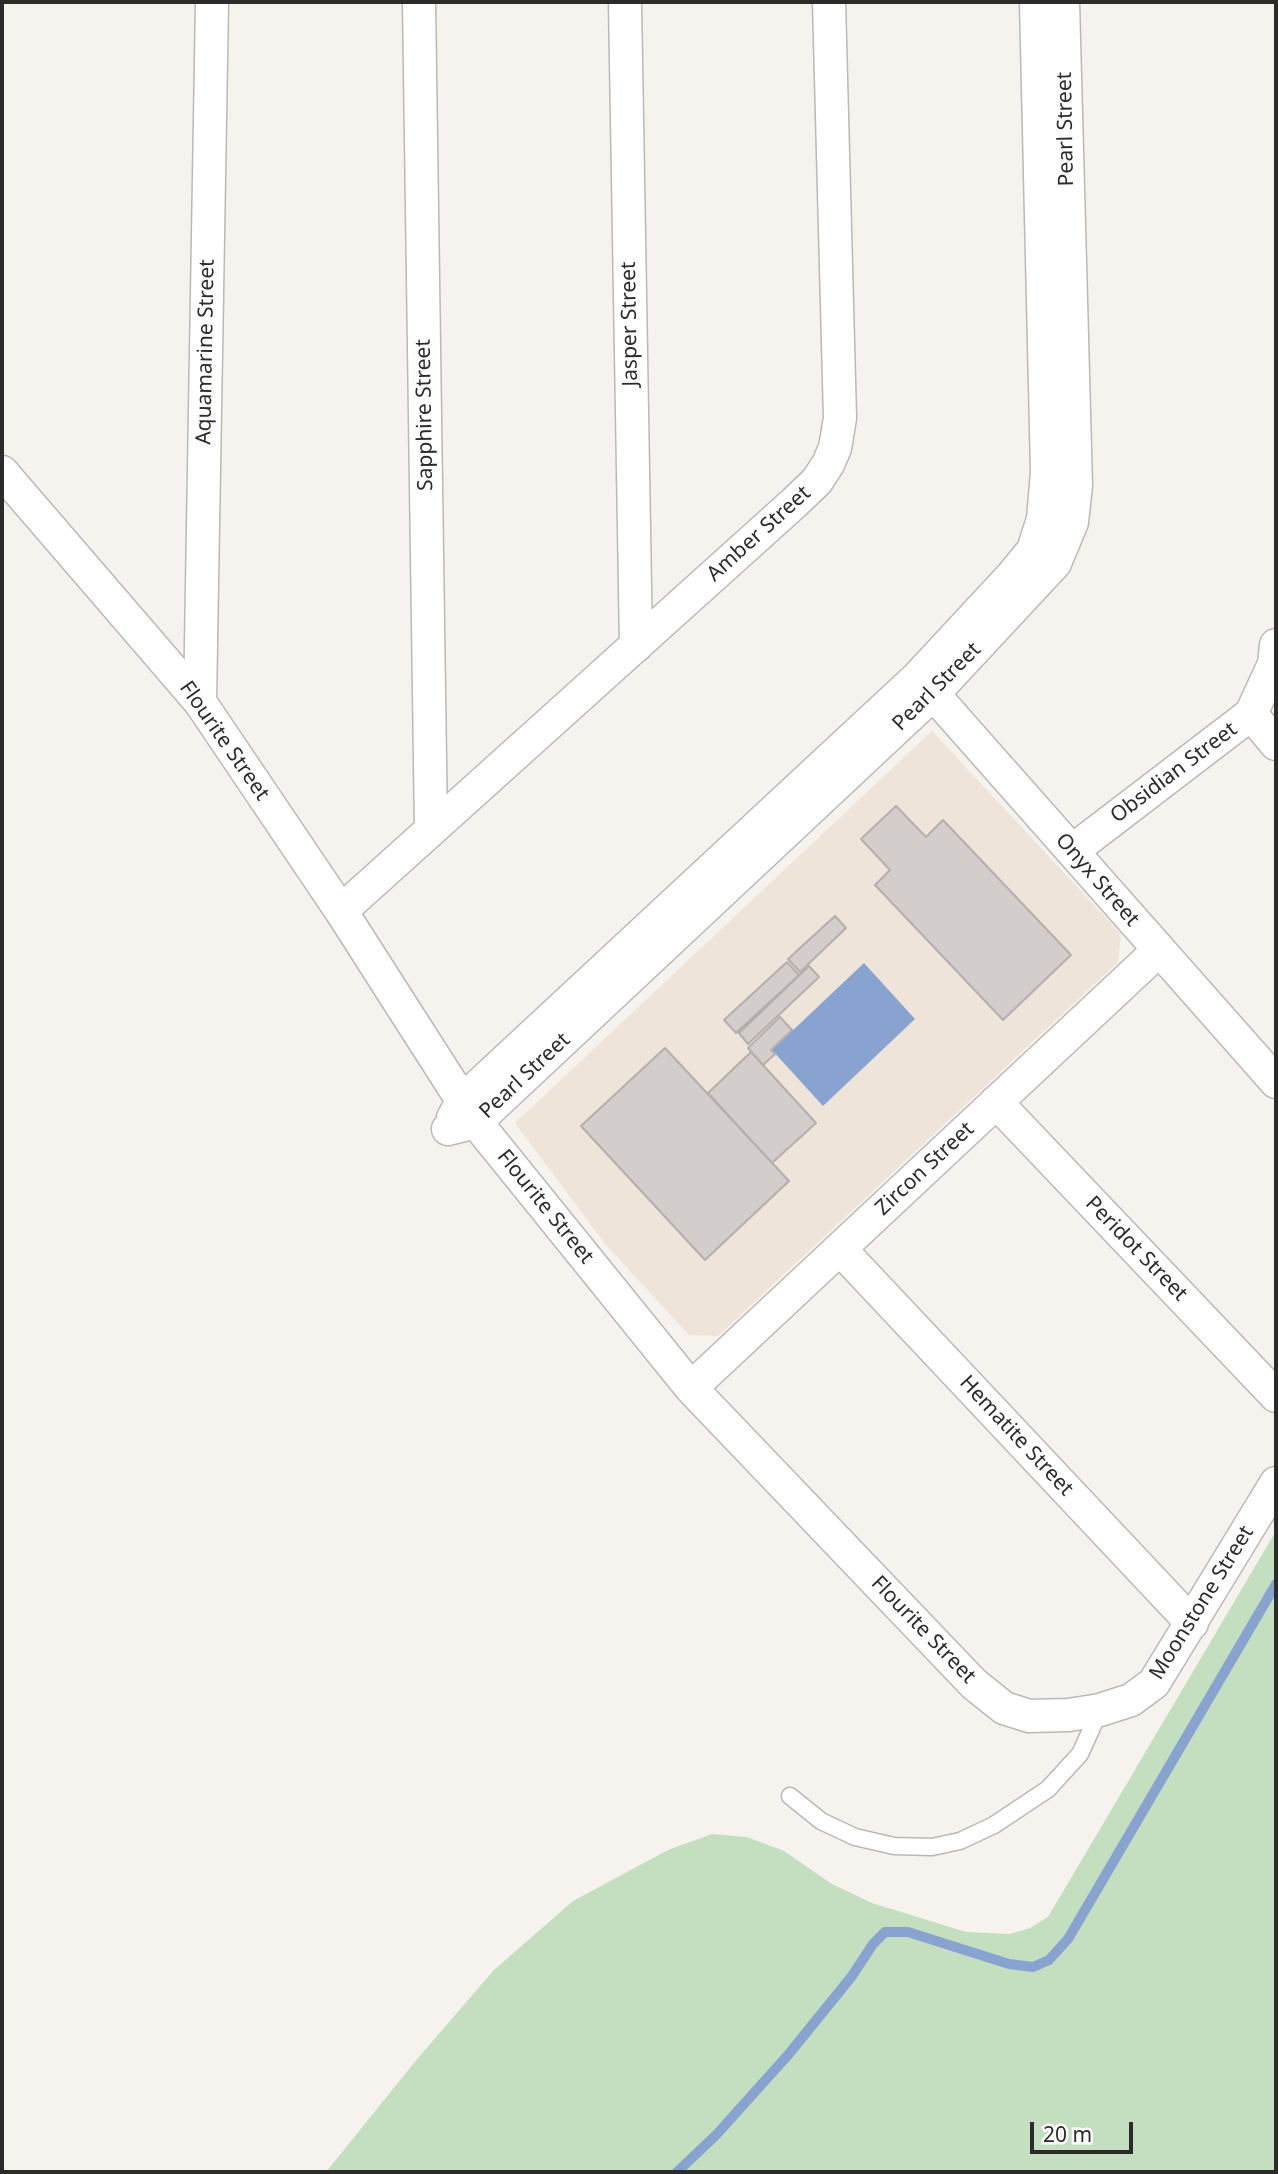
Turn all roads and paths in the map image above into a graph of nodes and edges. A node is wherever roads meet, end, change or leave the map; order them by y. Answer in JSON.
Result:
{"nodes":[{"id":1,"x":212,"y":2,"type":"edge"},
{"id":2,"x":419,"y":2,"type":"edge"},
{"id":3,"x":625,"y":2,"type":"edge"},
{"id":4,"x":829,"y":2,"type":"edge"},
{"id":5,"x":1036,"y":2,"type":"edge"},
{"id":6,"x":1063,"y":2,"type":"edge"},
{"id":7,"x":2,"y":472,"type":"edge"},
{"id":8,"x":1276,"y":645,"type":"edge"},
{"id":9,"x":636,"y":646,"type":"junction"},
{"id":10,"x":925,"y":685,"type":"junction"},
{"id":11,"x":200,"y":702,"type":"junction"},
{"id":12,"x":1251,"y":714,"type":"junction"},
{"id":13,"x":1276,"y":744,"type":"edge"},
{"id":14,"x":432,"y":829,"type":"junction"},
{"id":15,"x":1072,"y":851,"type":"junction"},
{"id":16,"x":341,"y":911,"type":"junction"},
{"id":17,"x":1159,"y":950,"type":"junction"},
{"id":18,"x":1276,"y":1082,"type":"edge"},
{"id":19,"x":996,"y":1102,"type":"junction"},
{"id":20,"x":470,"y":1111,"type":"junction"},
{"id":21,"x":840,"y":1249,"type":"junction"},
{"id":22,"x":691,"y":1388,"type":"junction"},
{"id":23,"x":1276,"y":1396,"type":"edge"},
{"id":24,"x":1276,"y":1483,"type":"edge"},
{"id":25,"x":1192,"y":1623,"type":"junction"},
{"id":26,"x":1100,"y":1710,"type":"junction"},
{"id":27,"x":1028,"y":1716,"type":"joint"},
{"id":28,"x":790,"y":1796,"type":"dead end"}],
"edges":[{"from":1,"to":11,"type":"street","name":"Aquamarine Street"},
{"from":2,"to":14,"type":"street","name":"Sapphire Street"},
{"from":3,"to":9,"type":"street","name":"Jasper Street"},
{"from":4,"to":9,"type":"street","name":"Amber Street"},
{"from":5,"to":10,"type":"street","name":"Pearl Street"},
{"from":6,"to":10,"type":"street","name":"Pearl Street"},
{"from":7,"to":11,"type":"street","name":"Flourite Street"},
{"from":8,"to":12,"type":"street","name":"Obsidian Street"},
{"from":9,"to":14,"type":"street","name":"Amber Street"},
{"from":10,"to":15,"type":"street","name":"Onyx Street"},
{"from":10,"to":20,"type":"street","name":"Pearl Street"},
{"from":11,"to":16,"type":"street","name":"Flourite Street"},
{"from":12,"to":13,"type":"street"},
{"from":12,"to":15,"type":"street","name":"Obsidian Street"},
{"from":14,"to":16,"type":"street","name":"Amber Street"},
{"from":15,"to":17,"type":"street","name":"Onyx Street"},
{"from":16,"to":20,"type":"street","name":"Flourite Street"},
{"from":17,"to":18,"type":"street","name":"Onyx Street"},
{"from":17,"to":19,"type":"street","name":"Zircon Street"},
{"from":19,"to":21,"type":"street","name":"Zircon Street"},
{"from":19,"to":23,"type":"street","name":"Peridot Street"},
{"from":20,"to":22,"type":"street","name":"Flourite Street"},
{"from":21,"to":22,"type":"street","name":"Zircon Street"},
{"from":21,"to":25,"type":"street","name":"Hematite Street"},
{"from":22,"to":27,"type":"street","name":"Flourite Street"},
{"from":24,"to":25,"type":"street","name":"Moonstone Street"},
{"from":25,"to":26,"type":"street","name":"Moonstone Street"},
{"from":26,"to":27,"type":"street","name":"Moonstone Street"},
{"from":26,"to":28,"type":"lane"}]}
